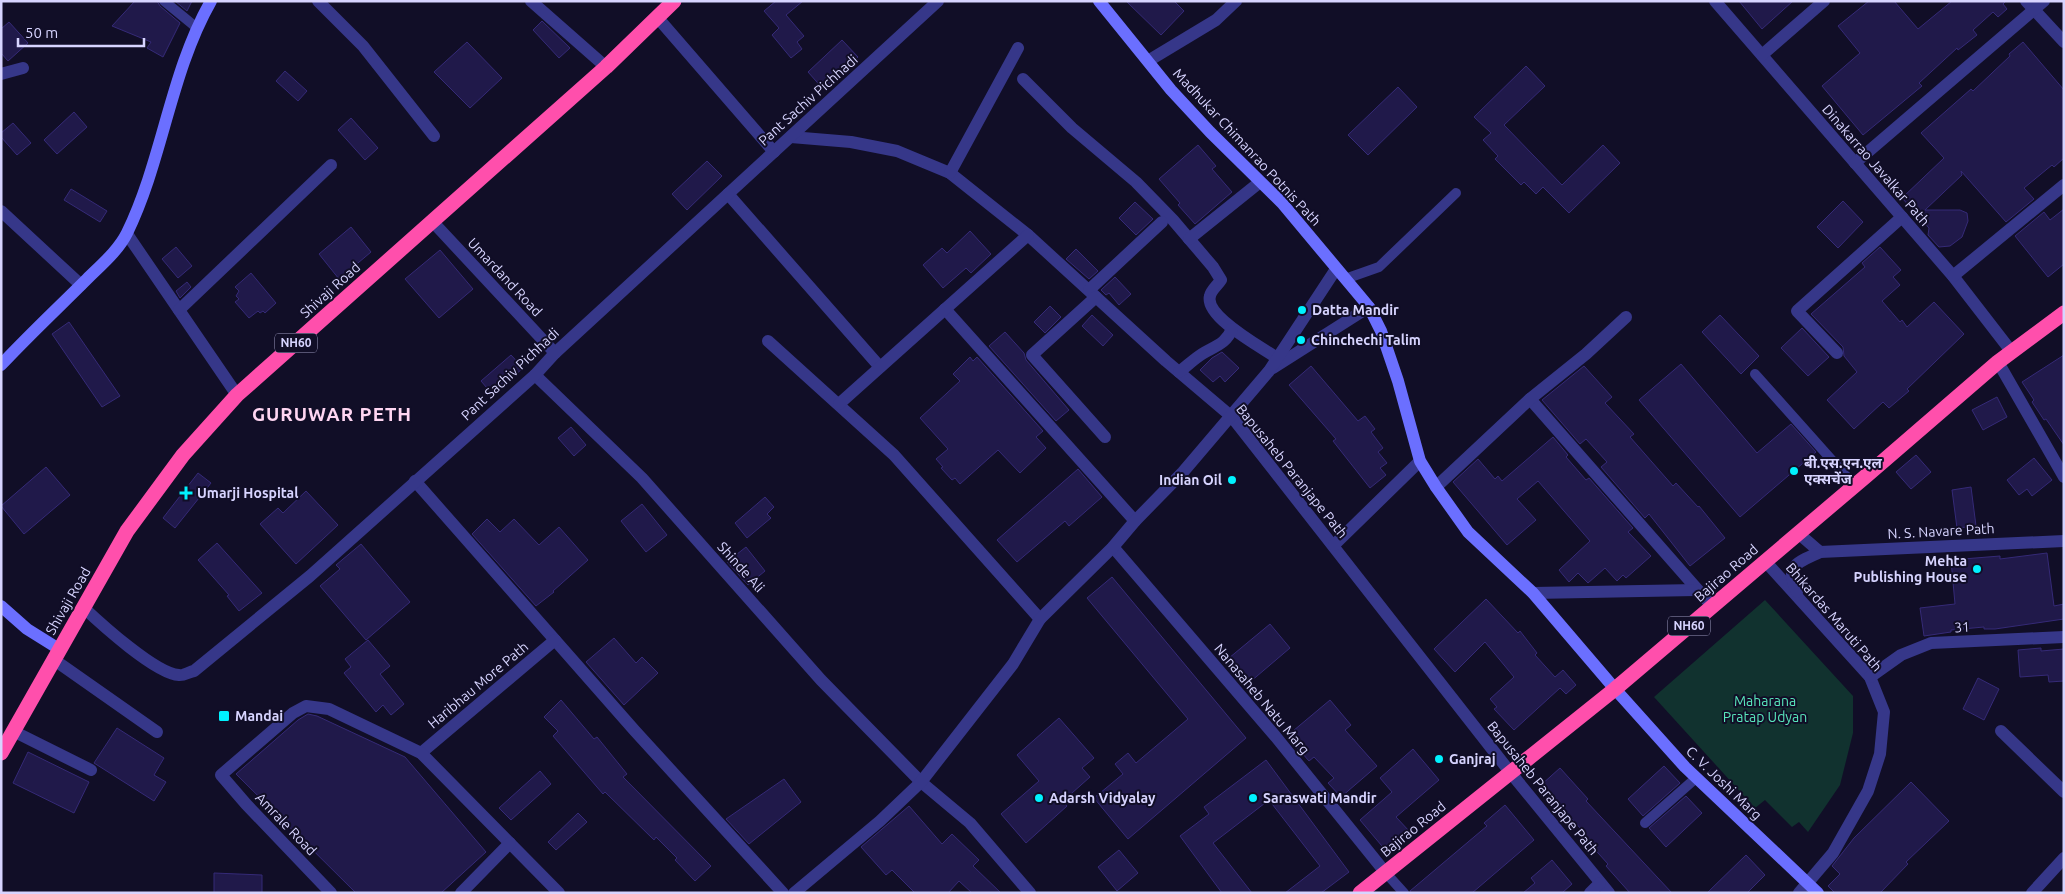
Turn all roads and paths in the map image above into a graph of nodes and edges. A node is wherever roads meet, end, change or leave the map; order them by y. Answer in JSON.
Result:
{"nodes":[{"id":1,"x":164,"y":1,"type":"edge"},
{"id":2,"x":211,"y":1,"type":"edge"},
{"id":3,"x":318,"y":1,"type":"edge"},
{"id":4,"x":531,"y":1,"type":"edge"},
{"id":5,"x":674,"y":1,"type":"edge"},
{"id":6,"x":938,"y":1,"type":"edge"},
{"id":7,"x":1099,"y":1,"type":"edge"},
{"id":8,"x":1236,"y":1,"type":"edge"},
{"id":9,"x":1715,"y":1,"type":"edge"},
{"id":10,"x":1824,"y":1,"type":"edge"},
{"id":11,"x":2035,"y":4,"type":"edge"},
{"id":12,"x":657,"y":17,"type":"junction"},
{"id":13,"x":197,"y":28,"type":"junction"},
{"id":14,"x":2064,"y":42,"type":"edge"},
{"id":15,"x":1018,"y":48,"type":"dead end"},
{"id":16,"x":1762,"y":55,"type":"junction"},
{"id":17,"x":1148,"y":61,"type":"junction"},
{"id":18,"x":23,"y":68,"type":"dead end"},
{"id":19,"x":606,"y":68,"type":"junction"},
{"id":20,"x":1,"y":74,"type":"edge"},
{"id":21,"x":1024,"y":79,"type":"dead end"},
{"id":22,"x":434,"y":136,"type":"dead end"},
{"id":23,"x":791,"y":136,"type":"junction"},
{"id":24,"x":774,"y":152,"type":"junction"},
{"id":25,"x":1855,"y":163,"type":"junction"},
{"id":26,"x":331,"y":165,"type":"dead end"},
{"id":27,"x":950,"y":173,"type":"junction"},
{"id":28,"x":1260,"y":182,"type":"junction"},
{"id":29,"x":2064,"y":185,"type":"edge"},
{"id":30,"x":1456,"y":193,"type":"dead end"},
{"id":31,"x":728,"y":194,"type":"junction"},
{"id":32,"x":1,"y":211,"type":"edge"},
{"id":33,"x":1902,"y":217,"type":"junction"},
{"id":34,"x":432,"y":221,"type":"junction"},
{"id":35,"x":1162,"y":222,"type":"dead end"},
{"id":36,"x":126,"y":234,"type":"junction"},
{"id":37,"x":1028,"y":235,"type":"junction"},
{"id":38,"x":1189,"y":239,"type":"junction"},
{"id":39,"x":1336,"y":269,"type":"junction"},
{"id":40,"x":1953,"y":276,"type":"junction"},
{"id":41,"x":1345,"y":279,"type":"junction"},
{"id":42,"x":81,"y":285,"type":"junction"},
{"id":43,"x":1092,"y":293,"type":"junction"},
{"id":44,"x":1369,"y":308,"type":"junction"},
{"id":45,"x":945,"y":309,"type":"junction"},
{"id":46,"x":179,"y":310,"type":"junction"},
{"id":47,"x":2064,"y":313,"type":"edge"},
{"id":48,"x":1626,"y":317,"type":"dead end"},
{"id":49,"x":1232,"y":329,"type":"junction"},
{"id":50,"x":768,"y":342,"type":"dead end"},
{"id":51,"x":2011,"y":351,"type":"junction"},
{"id":52,"x":555,"y":353,"type":"junction"},
{"id":53,"x":1837,"y":353,"type":"dead end"},
{"id":54,"x":1277,"y":358,"type":"junction"},
{"id":55,"x":1998,"y":362,"type":"junction"},
{"id":56,"x":1,"y":364,"type":"edge"},
{"id":57,"x":880,"y":367,"type":"junction"},
{"id":58,"x":1269,"y":371,"type":"junction"},
{"id":59,"x":1179,"y":372,"type":"junction"},
{"id":60,"x":1754,"y":374,"type":"dead end"},
{"id":61,"x":535,"y":375,"type":"junction"},
{"id":62,"x":237,"y":395,"type":"junction"},
{"id":63,"x":1530,"y":398,"type":"junction"},
{"id":64,"x":839,"y":404,"type":"junction"},
{"id":65,"x":1232,"y":417,"type":"junction"},
{"id":66,"x":1105,"y":437,"type":"dead end"},
{"id":67,"x":1420,"y":461,"type":"junction"},
{"id":68,"x":2064,"y":477,"type":"edge"},
{"id":69,"x":415,"y":481,"type":"junction"},
{"id":70,"x":1855,"y":486,"type":"junction"},
{"id":71,"x":1436,"y":487,"type":"junction"},
{"id":72,"x":1135,"y":521,"type":"junction"},
{"id":73,"x":1798,"y":533,"type":"junction"},
{"id":74,"x":2064,"y":541,"type":"edge"},
{"id":75,"x":1334,"y":545,"type":"junction"},
{"id":76,"x":1113,"y":547,"type":"junction"},
{"id":77,"x":1820,"y":552,"type":"junction"},
{"id":78,"x":1765,"y":561,"type":"junction"},
{"id":79,"x":1696,"y":590,"type":"junction"},
{"id":80,"x":1533,"y":593,"type":"junction"},
{"id":81,"x":1800,"y":599,"type":"junction"},
{"id":82,"x":1,"y":606,"type":"edge"},
{"id":83,"x":1712,"y":606,"type":"junction"},
{"id":84,"x":83,"y":607,"type":"junction"},
{"id":85,"x":1040,"y":619,"type":"junction"},
{"id":86,"x":2064,"y":637,"type":"edge"},
{"id":87,"x":555,"y":640,"type":"junction"},
{"id":88,"x":56,"y":654,"type":"junction"},
{"id":89,"x":1870,"y":677,"type":"junction"},
{"id":90,"x":1615,"y":689,"type":"junction"},
{"id":91,"x":13,"y":731,"type":"junction"},
{"id":92,"x":157,"y":732,"type":"dead end"},
{"id":93,"x":2000,"y":732,"type":"dead end"},
{"id":94,"x":1,"y":752,"type":"edge"},
{"id":95,"x":421,"y":753,"type":"junction"},
{"id":96,"x":91,"y":770,"type":"dead end"},
{"id":97,"x":1510,"y":772,"type":"junction"},
{"id":98,"x":1696,"y":778,"type":"junction"},
{"id":99,"x":921,"y":782,"type":"junction"},
{"id":100,"x":2064,"y":792,"type":"edge"},
{"id":101,"x":1645,"y":823,"type":"dead end"},
{"id":102,"x":510,"y":843,"type":"junction"},
{"id":103,"x":2064,"y":858,"type":"edge"},
{"id":104,"x":1385,"y":872,"type":"junction"},
{"id":105,"x":1604,"y":888,"type":"edge"},
{"id":106,"x":1808,"y":890,"type":"edge"},
{"id":107,"x":331,"y":893,"type":"edge"},
{"id":108,"x":461,"y":893,"type":"edge"},
{"id":109,"x":559,"y":893,"type":"edge"},
{"id":110,"x":783,"y":893,"type":"edge"},
{"id":111,"x":794,"y":893,"type":"edge"},
{"id":112,"x":1030,"y":893,"type":"edge"},
{"id":113,"x":1360,"y":893,"type":"edge"},
{"id":114,"x":1404,"y":893,"type":"edge"},
{"id":115,"x":1590,"y":893,"type":"edge"},
{"id":116,"x":2032,"y":893,"type":"edge"}],
"edges":[{"from":1,"to":13,"type":"lane"},
{"from":2,"to":13,"type":"street"},
{"from":3,"to":22,"type":"street"},
{"from":4,"to":19,"type":"street"},
{"from":5,"to":12,"type":"highway","name":"Shivaji Road","number":"NH60"},
{"from":6,"to":23,"type":"street","name":"Pant Sachiv Pichhadi"},
{"from":7,"to":17,"type":"street","name":"Madhukar Chimanrao Potnis Path"},
{"from":8,"to":17,"type":"street"},
{"from":9,"to":16,"type":"street","name":"Dinakarrao Javalkar Path"},
{"from":10,"to":16,"type":"street"},
{"from":11,"to":14,"type":"street"},
{"from":11,"to":25,"type":"street"},
{"from":12,"to":19,"type":"highway","name":"Shivaji Road","number":"NH60"},
{"from":12,"to":24,"type":"street"},
{"from":13,"to":36,"type":"street"},
{"from":15,"to":27,"type":"street"},
{"from":16,"to":25,"type":"street","name":"Dinakarrao Javalkar Path"},
{"from":17,"to":28,"type":"street","name":"Madhukar Chimanrao Potnis Path"},
{"from":18,"to":20,"type":"street"},
{"from":19,"to":34,"type":"highway","name":"Shivaji Road","number":"NH60"},
{"from":21,"to":38,"type":"street"},
{"from":23,"to":24,"type":"street","name":"Pant Sachiv Pichhadi"},
{"from":23,"to":27,"type":"street","name":"Bapusaheb Paranjape Path"},
{"from":24,"to":31,"type":"street","name":"Pant Sachiv Pichhadi"},
{"from":25,"to":33,"type":"street","name":"Dinakarrao Javalkar Path"},
{"from":26,"to":46,"type":"street"},
{"from":27,"to":37,"type":"street","name":"Bapusaheb Paranjape Path"},
{"from":28,"to":38,"type":"street"},
{"from":28,"to":39,"type":"street","name":"Madhukar Chimanrao Potnis Path"},
{"from":29,"to":40,"type":"street"},
{"from":30,"to":41,"type":"lane"},
{"from":31,"to":52,"type":"street","name":"Pant Sachiv Pichhadi"},
{"from":31,"to":57,"type":"street"},
{"from":32,"to":42,"type":"street"},
{"from":33,"to":40,"type":"street","name":"Dinakarrao Javalkar Path"},
{"from":33,"to":53,"type":"street"},
{"from":34,"to":52,"type":"street","name":"Umardand Road"},
{"from":34,"to":62,"type":"highway","name":"Shivaji Road","number":"NH60"},
{"from":35,"to":43,"type":"street"},
{"from":36,"to":42,"type":"street"},
{"from":36,"to":46,"type":"street"},
{"from":37,"to":43,"type":"street","name":"Bapusaheb Paranjape Path"},
{"from":37,"to":45,"type":"street"},
{"from":38,"to":49,"type":"street"},
{"from":39,"to":41,"type":"street","name":"Madhukar Chimanrao Potnis Path"},
{"from":39,"to":54,"type":"street"},
{"from":40,"to":51,"type":"street","name":"Dinakarrao Javalkar Path"},
{"from":41,"to":44,"type":"street","name":"Madhukar Chimanrao Potnis Path"},
{"from":42,"to":56,"type":"street"},
{"from":43,"to":59,"type":"street","name":"Bapusaheb Paranjape Path"},
{"from":43,"to":66,"type":"street"},
{"from":44,"to":58,"type":"street"},
{"from":44,"to":67,"type":"street","name":"Madhukar Chimanrao Potnis Path"},
{"from":45,"to":57,"type":"street"},
{"from":45,"to":72,"type":"street"},
{"from":46,"to":62,"type":"street"},
{"from":47,"to":51,"type":"highway","name":"Bajirao Road","number":"NH60"},
{"from":48,"to":63,"type":"street"},
{"from":49,"to":54,"type":"street"},
{"from":49,"to":59,"type":"street"},
{"from":50,"to":64,"type":"street"},
{"from":51,"to":55,"type":"highway","name":"Bajirao Road","number":"NH60"},
{"from":52,"to":61,"type":"street","name":"Pant Sachiv Pichhadi"},
{"from":54,"to":58,"type":"street"},
{"from":55,"to":68,"type":"street"},
{"from":55,"to":70,"type":"highway","name":"Bajirao Road","number":"NH60"},
{"from":57,"to":64,"type":"street"},
{"from":58,"to":65,"type":"street"},
{"from":59,"to":65,"type":"street","name":"Bapusaheb Paranjape Path"},
{"from":60,"to":70,"type":"lane"},
{"from":61,"to":69,"type":"street","name":"Pant Sachiv Pichhadi"},
{"from":61,"to":99,"type":"street","name":"Shinde Ali"},
{"from":62,"to":84,"type":"highway","name":"Shivaji Road","number":"NH60"},
{"from":63,"to":71,"type":"street"},
{"from":63,"to":79,"type":"street"},
{"from":64,"to":85,"type":"street"},
{"from":65,"to":72,"type":"street"},
{"from":65,"to":75,"type":"street","name":"Bapusaheb Paranjape Path"},
{"from":67,"to":71,"type":"street","name":"Madhukar Chimanrao Potnis Path"},
{"from":67,"to":75,"type":"street"},
{"from":69,"to":84,"type":"street","name":"Pant Sachiv Pichhadi"},
{"from":69,"to":87,"type":"street"},
{"from":70,"to":73,"type":"highway","name":"Bajirao Road","number":"NH60"},
{"from":71,"to":80,"type":"street","name":"Madhukar Chimanrao Potnis Path"},
{"from":72,"to":76,"type":"street"},
{"from":73,"to":77,"type":"street"},
{"from":73,"to":78,"type":"highway","name":"Bajirao Road","number":"NH60"},
{"from":74,"to":77,"type":"street","name":"N. S. Navare Path"},
{"from":75,"to":97,"type":"street","name":"Bapusaheb Paranjape Path"},
{"from":76,"to":85,"type":"street"},
{"from":76,"to":104,"type":"street","name":"Nanasaheb Natu Marg"},
{"from":77,"to":81,"type":"street","name":"N. S. Navare Path"},
{"from":78,"to":81,"type":"street","name":"Bhikardas Maruti Path"},
{"from":78,"to":83,"type":"highway","name":"Bajirao Road","number":"NH60"},
{"from":79,"to":80,"type":"street"},
{"from":79,"to":83,"type":"street"},
{"from":80,"to":90,"type":"street","name":"Madhukar Chimanrao Potnis Path"},
{"from":81,"to":89,"type":"street","name":"Bhikardas Maruti Path"},
{"from":82,"to":88,"type":"street"},
{"from":83,"to":90,"type":"highway","name":"Bajirao Road","number":"NH60"},
{"from":84,"to":88,"type":"highway","name":"Shivaji Road","number":"NH60"},
{"from":85,"to":99,"type":"street"},
{"from":86,"to":89,"type":"street","name":"31"},
{"from":87,"to":95,"type":"street","name":"Haribhau More Path"},
{"from":87,"to":110,"type":"street"},
{"from":88,"to":91,"type":"highway","name":"Shivaji Road","number":"NH60"},
{"from":88,"to":92,"type":"street"},
{"from":89,"to":106,"type":"street","name":"Bhikardas Maruti Path"},
{"from":90,"to":97,"type":"highway","name":"Bajirao Road","number":"NH60"},
{"from":90,"to":98,"type":"street","name":"C. V. Joshi Marg"},
{"from":91,"to":94,"type":"highway","name":"Shivaji Road","number":"NH60"},
{"from":91,"to":96,"type":"street"},
{"from":93,"to":100,"type":"street"},
{"from":95,"to":102,"type":"street"},
{"from":95,"to":107,"type":"street","name":"Amrale Road"},
{"from":97,"to":104,"type":"highway","name":"Bajirao Road","number":"NH60"},
{"from":97,"to":105,"type":"street","name":"Bapusaheb Paranjape Path"},
{"from":98,"to":101,"type":"lane"},
{"from":98,"to":106,"type":"street","name":"C. V. Joshi Marg"},
{"from":99,"to":111,"type":"street"},
{"from":99,"to":112,"type":"street","name":"Shinde Ali"},
{"from":102,"to":108,"type":"street"},
{"from":102,"to":109,"type":"street"},
{"from":103,"to":116,"type":"street"},
{"from":104,"to":113,"type":"highway","name":"Bajirao Road","number":"NH60"},
{"from":104,"to":114,"type":"lane"},
{"from":105,"to":115,"type":"street"}]}
